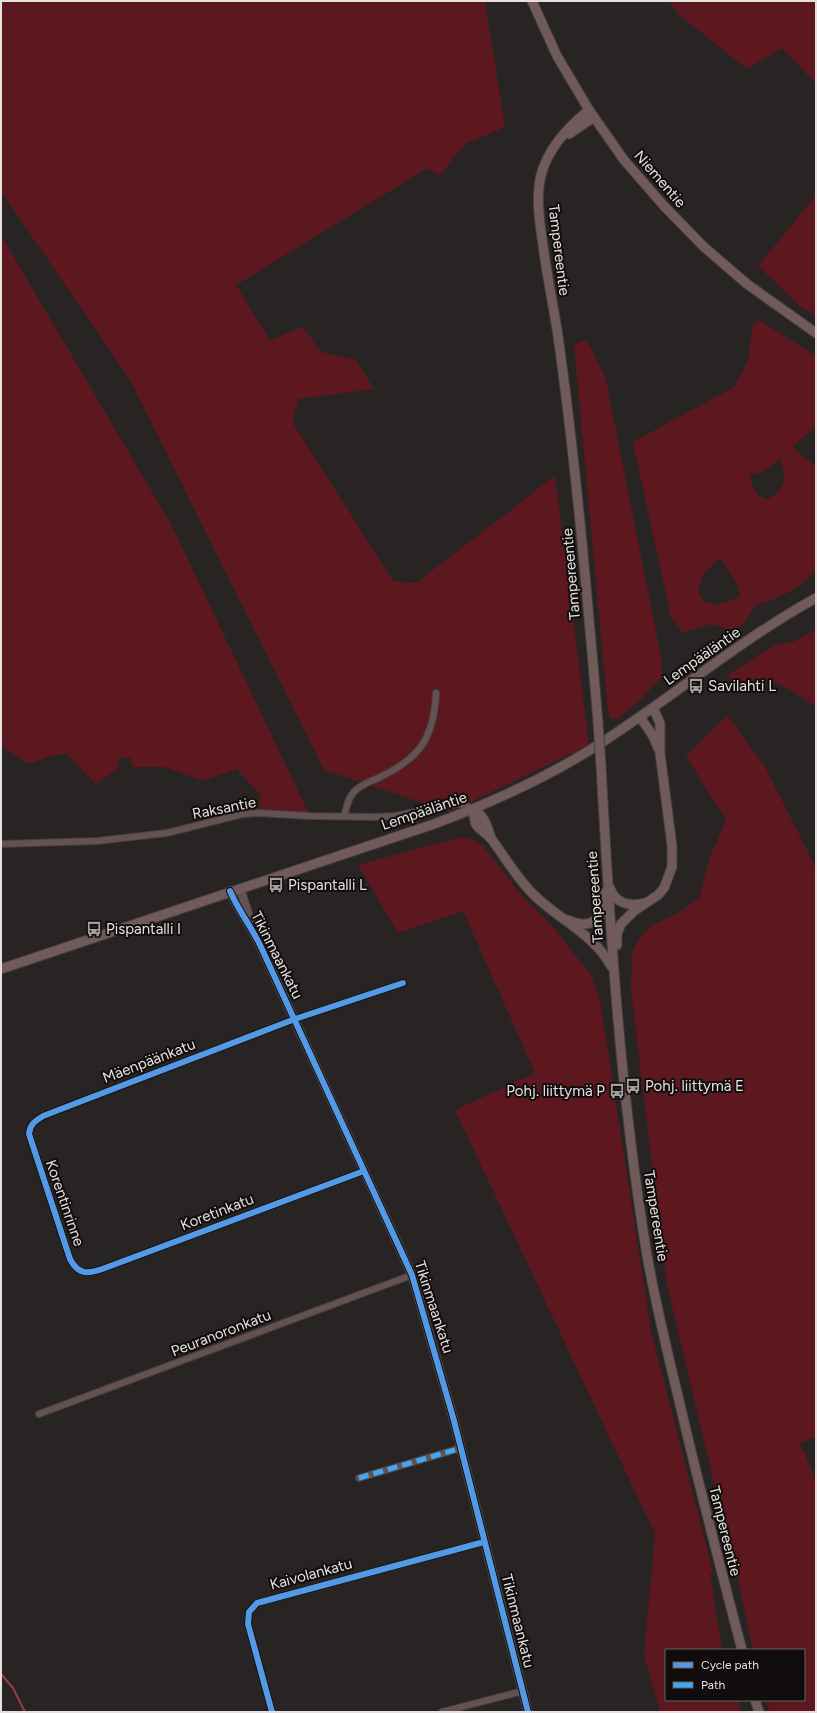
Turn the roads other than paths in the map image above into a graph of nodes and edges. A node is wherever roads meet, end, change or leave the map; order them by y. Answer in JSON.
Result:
{"nodes":[{"id":1,"x":532,"y":1,"type":"edge"},
{"id":2,"x":592,"y":113,"type":"junction"},
{"id":3,"x":816,"y":333,"type":"edge"},
{"id":4,"x":816,"y":598,"type":"edge"},
{"id":5,"x":436,"y":693,"type":"dead end"},
{"id":6,"x":653,"y":708,"type":"junction"},
{"id":7,"x":640,"y":716,"type":"junction"},
{"id":8,"x":660,"y":753,"type":"junction"},
{"id":9,"x":474,"y":809,"type":"junction"},
{"id":10,"x":344,"y":816,"type":"junction"},
{"id":11,"x":1,"y":844,"type":"edge"},
{"id":12,"x":606,"y":847,"type":"junction"},
{"id":13,"x":607,"y":880,"type":"junction"},
{"id":14,"x":240,"y":888,"type":"junction"},
{"id":15,"x":230,"y":891,"type":"junction"},
{"id":16,"x":650,"y":901,"type":"junction"},
{"id":17,"x":556,"y":914,"type":"junction"},
{"id":18,"x":253,"y":930,"type":"junction"},
{"id":19,"x":1,"y":969,"type":"edge"},
{"id":20,"x":614,"y":971,"type":"junction"},
{"id":21,"x":403,"y":982,"type":"dead end"},
{"id":22,"x":615,"y":985,"type":"junction"},
{"id":23,"x":295,"y":1019,"type":"junction"},
{"id":24,"x":30,"y":1142,"type":"joint"},
{"id":25,"x":364,"y":1171,"type":"junction"},
{"id":26,"x":78,"y":1270,"type":"joint"},
{"id":27,"x":412,"y":1275,"type":"junction"},
{"id":28,"x":39,"y":1414,"type":"dead end"},
{"id":29,"x":461,"y":1448,"type":"junction"},
{"id":30,"x":359,"y":1478,"type":"dead end"},
{"id":31,"x":484,"y":1542,"type":"junction"},
{"id":32,"x":742,"y":1649,"type":"edge"},
{"id":33,"x":523,"y":1691,"type":"junction"},
{"id":34,"x":755,"y":1701,"type":"edge"},
{"id":35,"x":272,"y":1712,"type":"edge"},
{"id":36,"x":442,"y":1712,"type":"edge"},
{"id":37,"x":528,"y":1712,"type":"edge"},
{"id":38,"x":758,"y":1712,"type":"edge"}],
"edges":[{"from":1,"to":2,"type":"main road","name":"Niementie"},
{"from":2,"to":3,"type":"main road","name":"Niementie"},
{"from":2,"to":12,"type":"main road","name":"Tampereentie","bridge":true},
{"from":4,"to":6,"type":"main road","name":"Lempääläntie"},
{"from":5,"to":10,"type":"street"},
{"from":6,"to":7,"type":"main road","name":"Lempääläntie"},
{"from":6,"to":8,"type":"main road"},
{"from":7,"to":8,"type":"main road"},
{"from":7,"to":9,"type":"main road","name":"Lempääläntie"},
{"from":8,"to":16,"type":"main road"},
{"from":9,"to":10,"type":"street","name":"Raksantie"},
{"from":9,"to":14,"type":"main road","name":"Lempääläntie"},
{"from":9,"to":17,"type":"main road"},
{"from":10,"to":11,"type":"street","name":"Raksantie"},
{"from":12,"to":13,"type":"main road","name":"Tampereentie"},
{"from":12,"to":17,"type":"main road"},
{"from":13,"to":16,"type":"main road"},
{"from":13,"to":20,"type":"main road","name":"Tampereentie"},
{"from":14,"to":15,"type":"main road","name":"Lempääläntie"},
{"from":14,"to":18,"type":"street","name":"Tikinmaankatu"},
{"from":15,"to":18,"type":"street","name":"Tikinmaankatu"},
{"from":15,"to":19,"type":"main road","name":"Lempääläntie"},
{"from":16,"to":22,"type":"main road"},
{"from":17,"to":20,"type":"main road"},
{"from":18,"to":23,"type":"street","name":"Tikinmaankatu"},
{"from":20,"to":22,"type":"main road","name":"Tampereentie"},
{"from":21,"to":23,"type":"street","name":"Mäenpäänkatu"},
{"from":22,"to":32,"type":"main road","name":"Tampereentie"},
{"from":23,"to":24,"type":"street","name":"Mäenpäänkatu"},
{"from":23,"to":25,"type":"street","name":"Tikinmaankatu"},
{"from":24,"to":26,"type":"street","name":"Korentinrinne"},
{"from":25,"to":26,"type":"street","name":"Koretinkatu"},
{"from":25,"to":27,"type":"street","name":"Tikinmaankatu"},
{"from":27,"to":28,"type":"street","name":"Peuranoronkatu"},
{"from":27,"to":29,"type":"street","name":"Tikinmaankatu"},
{"from":29,"to":30,"type":"street"},
{"from":29,"to":31,"type":"street","name":"Tikinmaankatu"},
{"from":31,"to":33,"type":"street","name":"Tikinmaankatu"},
{"from":31,"to":35,"type":"street","name":"Kaivolankatu"},
{"from":33,"to":36,"type":"street"},
{"from":33,"to":37,"type":"street","name":"Tikinmaankatu"},
{"from":34,"to":38,"type":"main road"}]}
